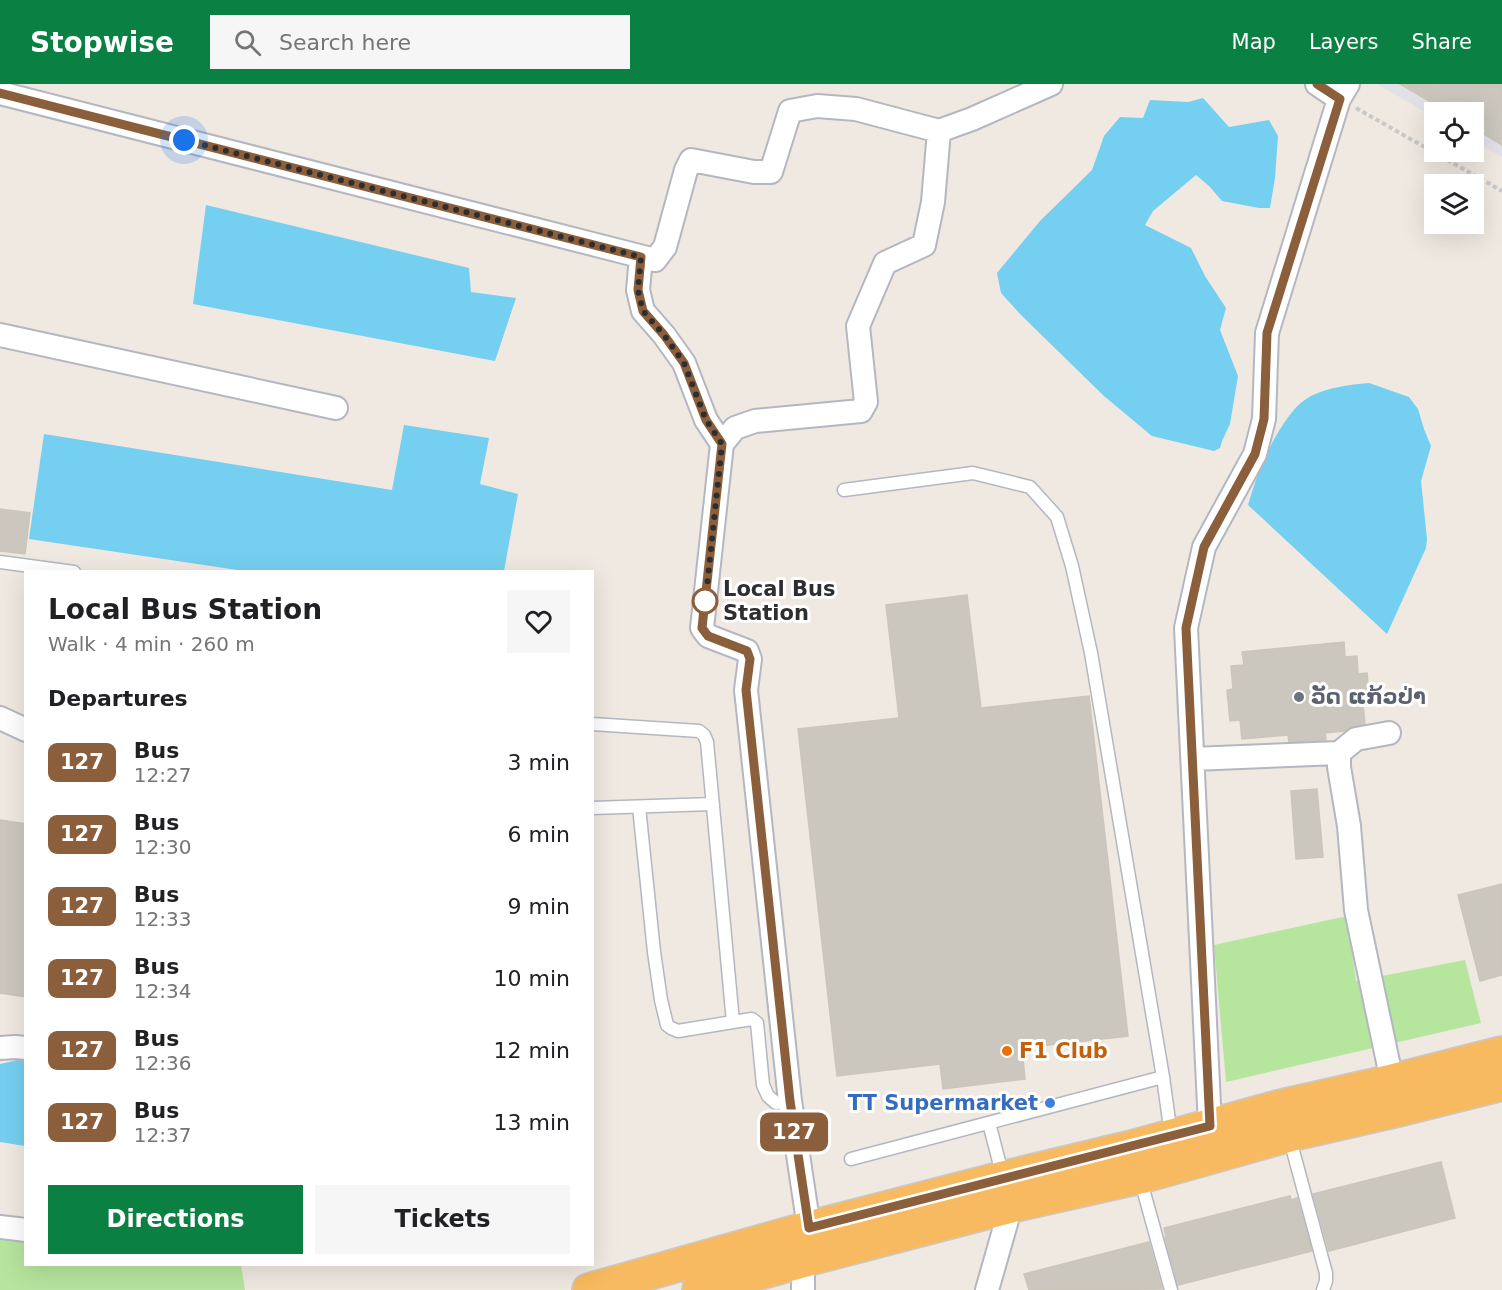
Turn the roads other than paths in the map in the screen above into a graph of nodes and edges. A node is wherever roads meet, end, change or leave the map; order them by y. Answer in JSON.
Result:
{"nodes":[{"id":1,"x":1051,"y":84,"type":"edge"},
{"id":2,"x":1317,"y":84,"type":"edge"},
{"id":3,"x":1344,"y":91,"type":"edge"},
{"id":4,"x":0,"y":93,"type":"edge"},
{"id":5,"x":939,"y":130,"type":"junction"},
{"id":6,"x":641,"y":257,"type":"junction"},
{"id":7,"x":0,"y":335,"type":"edge"},
{"id":8,"x":336,"y":408,"type":"dead end"},
{"id":9,"x":722,"y":444,"type":"junction"},
{"id":10,"x":844,"y":490,"type":"dead end"},
{"id":11,"x":0,"y":562,"type":"edge"},
{"id":12,"x":59,"y":570,"type":"edge"},
{"id":13,"x":0,"y":718,"type":"edge"},
{"id":14,"x":594,"y":724,"type":"edge"},
{"id":15,"x":24,"y":729,"type":"edge"},
{"id":16,"x":1389,"y":733,"type":"dead end"},
{"id":17,"x":1340,"y":753,"type":"junction"},
{"id":18,"x":1193,"y":759,"type":"junction"},
{"id":19,"x":713,"y":804,"type":"junction"},
{"id":20,"x":639,"y":807,"type":"junction"},
{"id":21,"x":594,"y":808,"type":"edge"},
{"id":22,"x":733,"y":1022,"type":"junction"},
{"id":23,"x":0,"y":1048,"type":"edge"},
{"id":24,"x":24,"y":1048,"type":"edge"},
{"id":25,"x":1502,"y":1053,"type":"edge"},
{"id":26,"x":1163,"y":1077,"type":"junction"},
{"id":27,"x":1392,"y":1081,"type":"junction"},
{"id":28,"x":1502,"y":1084,"type":"edge"},
{"id":29,"x":790,"y":1101,"type":"junction"},
{"id":30,"x":989,"y":1123,"type":"junction"},
{"id":31,"x":1210,"y":1126,"type":"junction"},
{"id":32,"x":1289,"y":1135,"type":"junction"},
{"id":33,"x":1171,"y":1136,"type":"junction"},
{"id":34,"x":851,"y":1159,"type":"dead end"},
{"id":35,"x":1140,"y":1177,"type":"junction"},
{"id":36,"x":1007,"y":1192,"type":"junction"},
{"id":37,"x":0,"y":1227,"type":"edge"},
{"id":38,"x":24,"y":1230,"type":"edge"},
{"id":39,"x":808,"y":1259,"type":"edge"},
{"id":40,"x":589,"y":1290,"type":"edge"},
{"id":41,"x":699,"y":1290,"type":"edge"},
{"id":42,"x":987,"y":1290,"type":"edge"},
{"id":43,"x":1171,"y":1290,"type":"edge"},
{"id":44,"x":1323,"y":1290,"type":"edge"}],
"edges":[{"from":1,"to":5,"type":"street"},
{"from":2,"to":3,"type":"street"},
{"from":3,"to":18,"type":"street"},
{"from":4,"to":6,"type":"street"},
{"from":5,"to":6,"type":"street"},
{"from":5,"to":9,"type":"street"},
{"from":6,"to":9,"type":"street"},
{"from":7,"to":8,"type":"street"},
{"from":9,"to":29,"type":"street"},
{"from":10,"to":26,"type":"lane"},
{"from":11,"to":12,"type":"lane"},
{"from":13,"to":15,"type":"street"},
{"from":14,"to":19,"type":"lane"},
{"from":16,"to":17,"type":"street"},
{"from":17,"to":18,"type":"street"},
{"from":17,"to":27,"type":"street"},
{"from":18,"to":31,"type":"street"},
{"from":19,"to":20,"type":"lane"},
{"from":19,"to":22,"type":"lane"},
{"from":20,"to":21,"type":"lane"},
{"from":20,"to":22,"type":"lane"},
{"from":22,"to":29,"type":"lane"},
{"from":23,"to":24,"type":"street"},
{"from":25,"to":27,"type":"highway"},
{"from":26,"to":30,"type":"lane"},
{"from":26,"to":33,"type":"lane"},
{"from":27,"to":31,"type":"highway"},
{"from":28,"to":32,"type":"highway"},
{"from":29,"to":39,"type":"street"},
{"from":30,"to":34,"type":"lane"},
{"from":30,"to":36,"type":"lane"},
{"from":31,"to":33,"type":"highway"},
{"from":32,"to":35,"type":"highway"},
{"from":32,"to":44,"type":"lane"},
{"from":33,"to":36,"type":"highway"},
{"from":35,"to":36,"type":"highway"},
{"from":35,"to":43,"type":"lane"},
{"from":36,"to":39,"type":"highway"},
{"from":36,"to":42,"type":"street"},
{"from":37,"to":38,"type":"street"},
{"from":39,"to":40,"type":"highway"},
{"from":39,"to":41,"type":"highway"}]}
